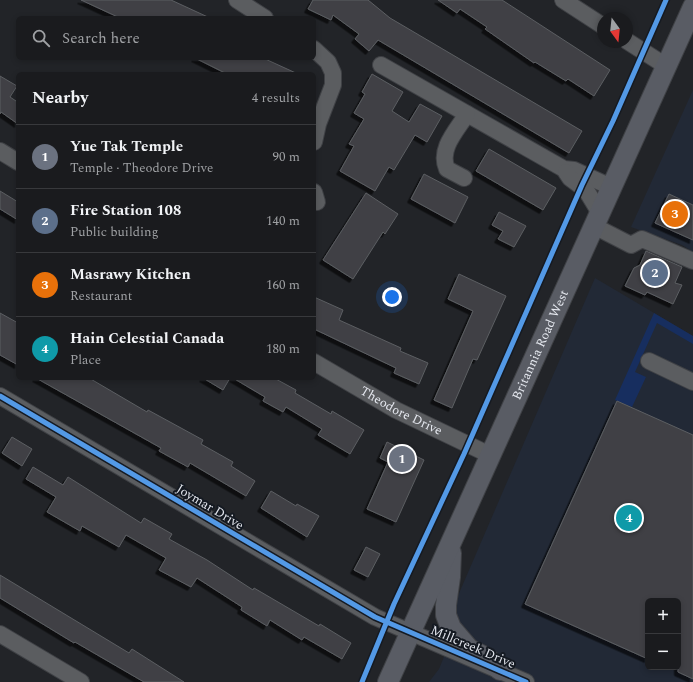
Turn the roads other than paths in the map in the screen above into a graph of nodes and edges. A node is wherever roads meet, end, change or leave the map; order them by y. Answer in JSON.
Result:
{"nodes":[{"id":1,"x":237,"y":0,"type":"edge"},
{"id":2,"x":563,"y":0,"type":"edge"},
{"id":3,"x":582,"y":5,"type":"edge"},
{"id":4,"x":693,"y":7,"type":"edge"},
{"id":5,"x":262,"y":16,"type":"edge"},
{"id":6,"x":597,"y":20,"type":"edge"},
{"id":7,"x":633,"y":45,"type":"edge"},
{"id":8,"x":316,"y":51,"type":"edge"},
{"id":9,"x":381,"y":65,"type":"dead end"},
{"id":10,"x":666,"y":66,"type":"junction"},
{"id":11,"x":467,"y":114,"type":"junction"},
{"id":12,"x":316,"y":133,"type":"edge"},
{"id":13,"x":0,"y":151,"type":"edge"},
{"id":14,"x":16,"y":161,"type":"edge"},
{"id":15,"x":564,"y":169,"type":"junction"},
{"id":16,"x":464,"y":178,"type":"dead end"},
{"id":17,"x":612,"y":187,"type":"junction"},
{"id":18,"x":597,"y":220,"type":"junction"},
{"id":19,"x":631,"y":245,"type":"junction"},
{"id":20,"x":646,"y":252,"type":"dead end"},
{"id":21,"x":693,"y":261,"type":"edge"},
{"id":22,"x":649,"y":361,"type":"dead end"},
{"id":23,"x":316,"y":363,"type":"edge"},
{"id":24,"x":693,"y":382,"type":"edge"},
{"id":25,"x":0,"y":396,"type":"edge"},
{"id":26,"x":490,"y":455,"type":"junction"},
{"id":27,"x":451,"y":543,"type":"junction"},
{"id":28,"x":411,"y":632,"type":"junction"},
{"id":29,"x":0,"y":634,"type":"edge"},
{"id":30,"x":500,"y":670,"type":"junction"},
{"id":31,"x":80,"y":682,"type":"edge"},
{"id":32,"x":388,"y":682,"type":"edge"},
{"id":33,"x":526,"y":682,"type":"edge"}],
"edges":[{"from":1,"to":5,"type":"street"},
{"from":2,"to":3,"type":"street"},
{"from":3,"to":6,"type":"street"},
{"from":4,"to":10,"type":"main road","name":"Britannia Road West"},
{"from":7,"to":10,"type":"street"},
{"from":8,"to":12,"type":"street"},
{"from":9,"to":11,"type":"street"},
{"from":10,"to":17,"type":"main road","name":"Britannia Road West"},
{"from":11,"to":15,"type":"street"},
{"from":11,"to":16,"type":"street"},
{"from":13,"to":14,"type":"street"},
{"from":15,"to":17,"type":"street"},
{"from":15,"to":18,"type":"street"},
{"from":17,"to":18,"type":"main road","name":"Britannia Road West"},
{"from":18,"to":19,"type":"street"},
{"from":18,"to":26,"type":"main road","name":"Britannia Road West"},
{"from":19,"to":20,"type":"street"},
{"from":19,"to":21,"type":"street"},
{"from":22,"to":24,"type":"street"},
{"from":23,"to":26,"type":"street","name":"Theodore Drive"},
{"from":25,"to":28,"type":"street","name":"Joymar Drive"},
{"from":26,"to":27,"type":"main road","name":"Britannia Road West"},
{"from":27,"to":28,"type":"main road","name":"Britannia Road West"},
{"from":27,"to":30,"type":"main road"},
{"from":28,"to":30,"type":"street","name":"Millcreek Drive"},
{"from":28,"to":32,"type":"main road","name":"Britannia Road West"},
{"from":29,"to":31,"type":"street"},
{"from":30,"to":33,"type":"street","name":"Millcreek Drive"}]}
